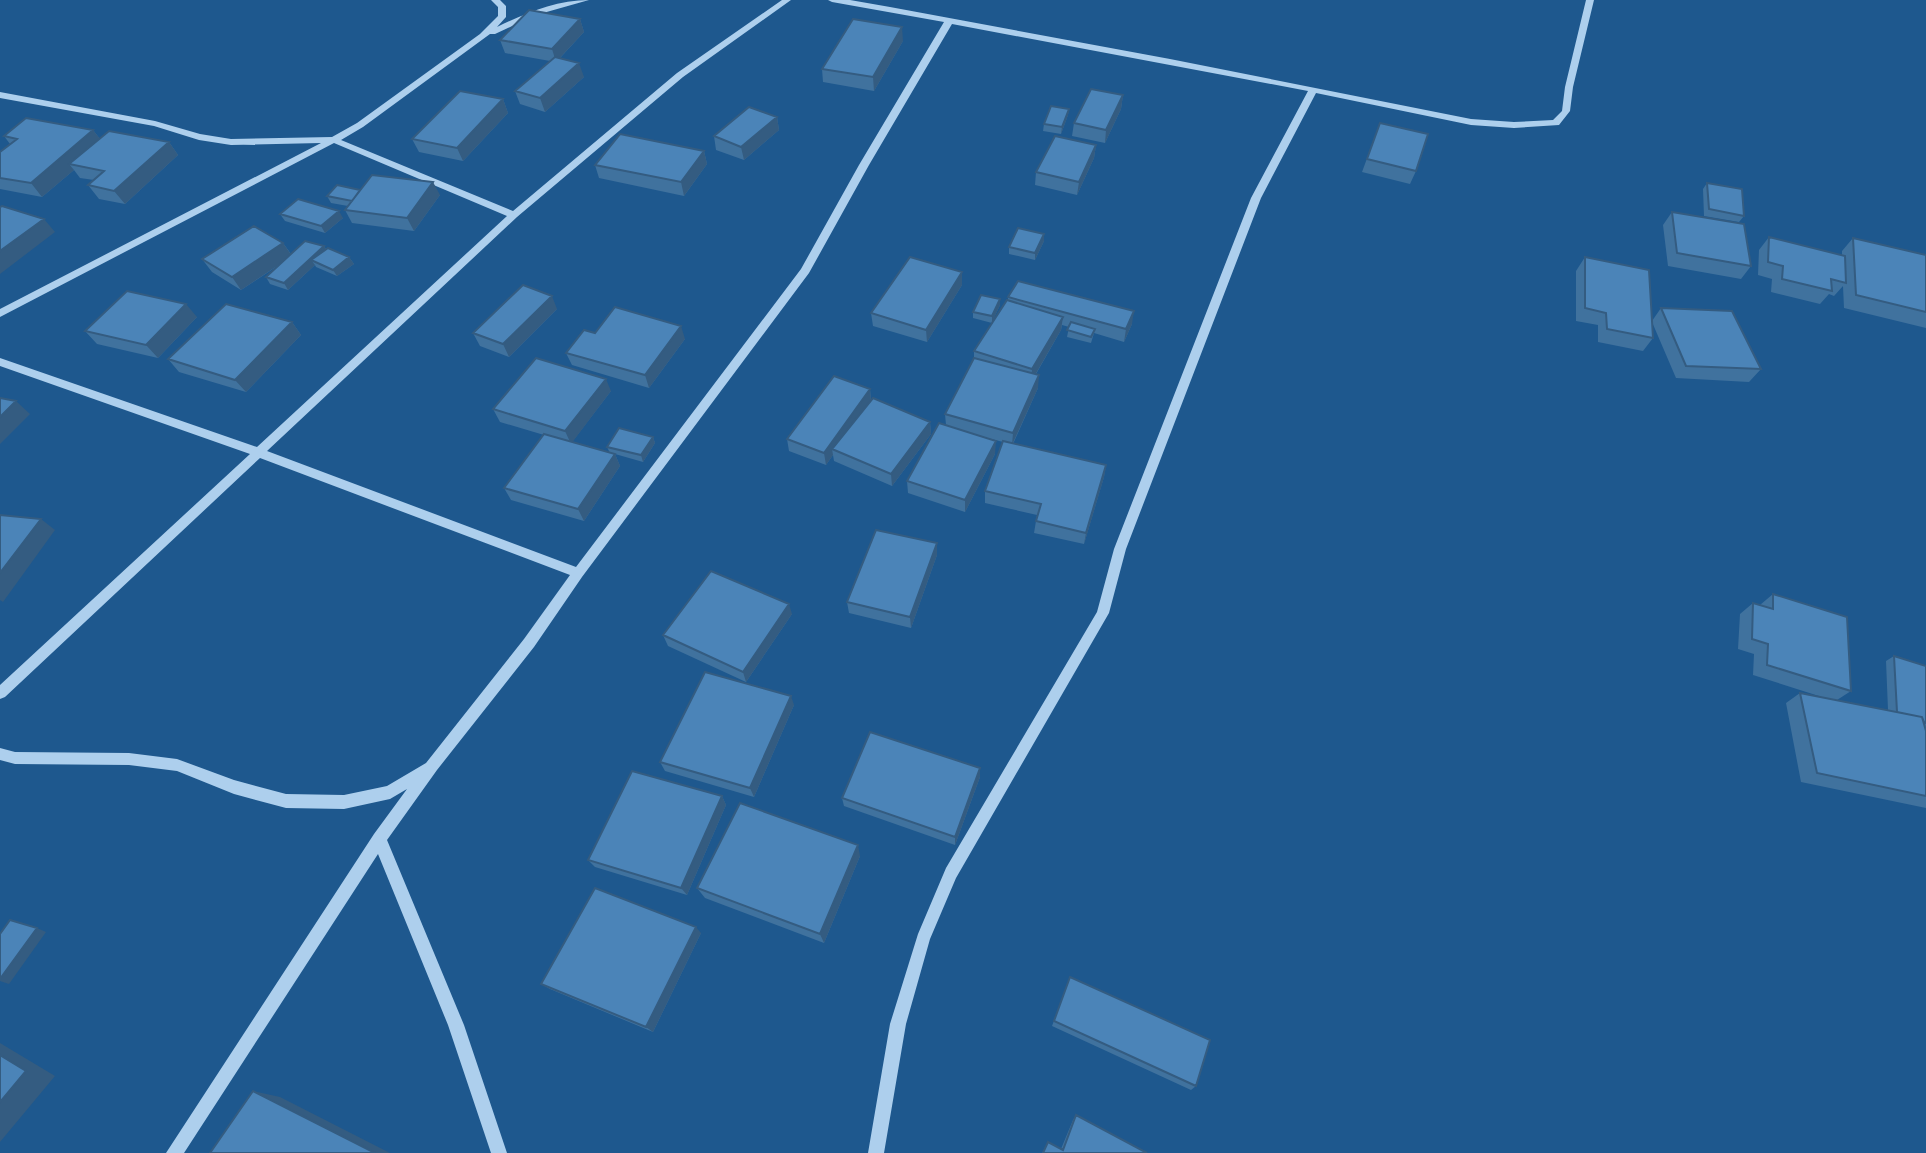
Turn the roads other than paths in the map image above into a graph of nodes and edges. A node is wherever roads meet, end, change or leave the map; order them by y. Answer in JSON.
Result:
{"nodes":[{"id":1,"x":495,"y":0,"type":"edge"},
{"id":2,"x":585,"y":0,"type":"edge"},
{"id":3,"x":788,"y":0,"type":"edge"},
{"id":4,"x":832,"y":0,"type":"edge"},
{"id":5,"x":1590,"y":0,"type":"edge"},
{"id":6,"x":863,"y":2,"type":"edge"},
{"id":7,"x":948,"y":22,"type":"junction"},
{"id":8,"x":483,"y":36,"type":"junction"},
{"id":9,"x":1313,"y":90,"type":"junction"},
{"id":10,"x":0,"y":95,"type":"edge"},
{"id":11,"x":334,"y":140,"type":"junction"},
{"id":12,"x":514,"y":215,"type":"junction"},
{"id":13,"x":0,"y":313,"type":"edge"},
{"id":14,"x":0,"y":362,"type":"edge"},
{"id":15,"x":260,"y":453,"type":"junction"},
{"id":16,"x":578,"y":572,"type":"junction"},
{"id":17,"x":0,"y":693,"type":"edge"},
{"id":18,"x":0,"y":754,"type":"edge"},
{"id":19,"x":432,"y":765,"type":"junction"},
{"id":20,"x":379,"y":839,"type":"junction"},
{"id":21,"x":174,"y":1153,"type":"edge"},
{"id":22,"x":499,"y":1153,"type":"edge"},
{"id":23,"x":876,"y":1153,"type":"edge"}],
"edges":[{"from":1,"to":8,"type":"street"},
{"from":2,"to":8,"type":"street"},
{"from":3,"to":12,"type":"street"},
{"from":4,"to":6,"type":"street"},
{"from":5,"to":9,"type":"street"},
{"from":6,"to":7,"type":"street"},
{"from":7,"to":9,"type":"street"},
{"from":7,"to":16,"type":"street"},
{"from":8,"to":11,"type":"street"},
{"from":9,"to":23,"type":"street"},
{"from":10,"to":11,"type":"street"},
{"from":11,"to":12,"type":"street"},
{"from":11,"to":13,"type":"street"},
{"from":12,"to":15,"type":"street"},
{"from":14,"to":15,"type":"street"},
{"from":15,"to":16,"type":"street"},
{"from":15,"to":17,"type":"street"},
{"from":16,"to":19,"type":"street"},
{"from":18,"to":19,"type":"street"},
{"from":19,"to":20,"type":"street"},
{"from":20,"to":21,"type":"street"},
{"from":20,"to":22,"type":"street"}]}
